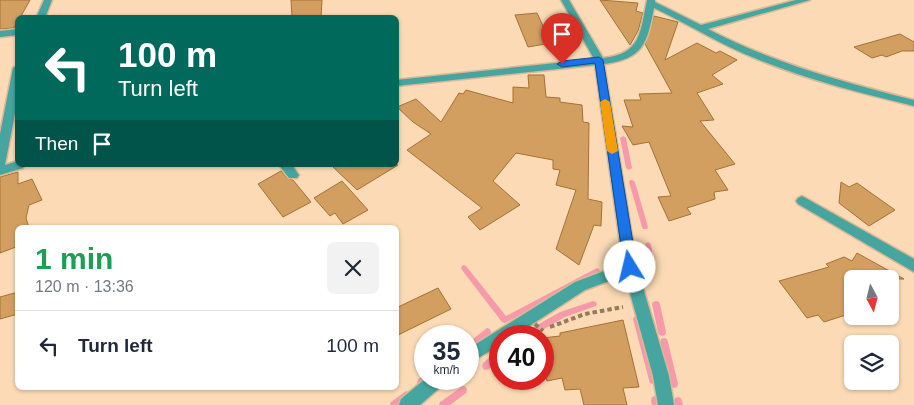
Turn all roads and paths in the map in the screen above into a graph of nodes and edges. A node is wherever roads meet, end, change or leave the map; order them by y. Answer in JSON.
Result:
{"nodes":[{"id":1,"x":48,"y":0,"type":"edge"},
{"id":2,"x":565,"y":0,"type":"edge"},
{"id":3,"x":806,"y":0,"type":"edge"},
{"id":4,"x":651,"y":2,"type":"edge"},
{"id":5,"x":41,"y":15,"type":"edge"},
{"id":6,"x":700,"y":28,"type":"junction"},
{"id":7,"x":15,"y":32,"type":"edge"},
{"id":8,"x":0,"y":34,"type":"edge"},
{"id":9,"x":599,"y":60,"type":"junction"},
{"id":10,"x":399,"y":83,"type":"edge"},
{"id":11,"x":15,"y":84,"type":"edge"},
{"id":12,"x":914,"y":103,"type":"edge"},
{"id":13,"x":0,"y":163,"type":"edge"},
{"id":14,"x":15,"y":166,"type":"edge"},
{"id":15,"x":287,"y":167,"type":"edge"},
{"id":16,"x":0,"y":171,"type":"edge"},
{"id":17,"x":293,"y":175,"type":"dead end"},
{"id":18,"x":802,"y":201,"type":"dead end"},
{"id":19,"x":914,"y":266,"type":"edge"},
{"id":20,"x":630,"y":267,"type":"junction"},
{"id":21,"x":626,"y":307,"type":"dead end"},
{"id":22,"x":534,"y":324,"type":"dead end"},
{"id":23,"x":479,"y":350,"type":"edge"},
{"id":24,"x":424,"y":390,"type":"edge"},
{"id":25,"x":407,"y":405,"type":"edge"},
{"id":26,"x":666,"y":405,"type":"edge"}],
"edges":[{"from":1,"to":5,"type":"street"},
{"from":2,"to":9,"type":"street"},
{"from":3,"to":6,"type":"street"},
{"from":4,"to":6,"type":"street"},
{"from":4,"to":9,"type":"street"},
{"from":6,"to":12,"type":"street"},
{"from":7,"to":8,"type":"street"},
{"from":9,"to":10,"type":"street"},
{"from":9,"to":20,"type":"street"},
{"from":11,"to":13,"type":"street"},
{"from":14,"to":16,"type":"street"},
{"from":15,"to":17,"type":"street"},
{"from":18,"to":19,"type":"street"},
{"from":20,"to":23,"type":"street"},
{"from":20,"to":26,"type":"street"},
{"from":21,"to":22,"type":"path","bridge":true},
{"from":24,"to":25,"type":"street"}]}
